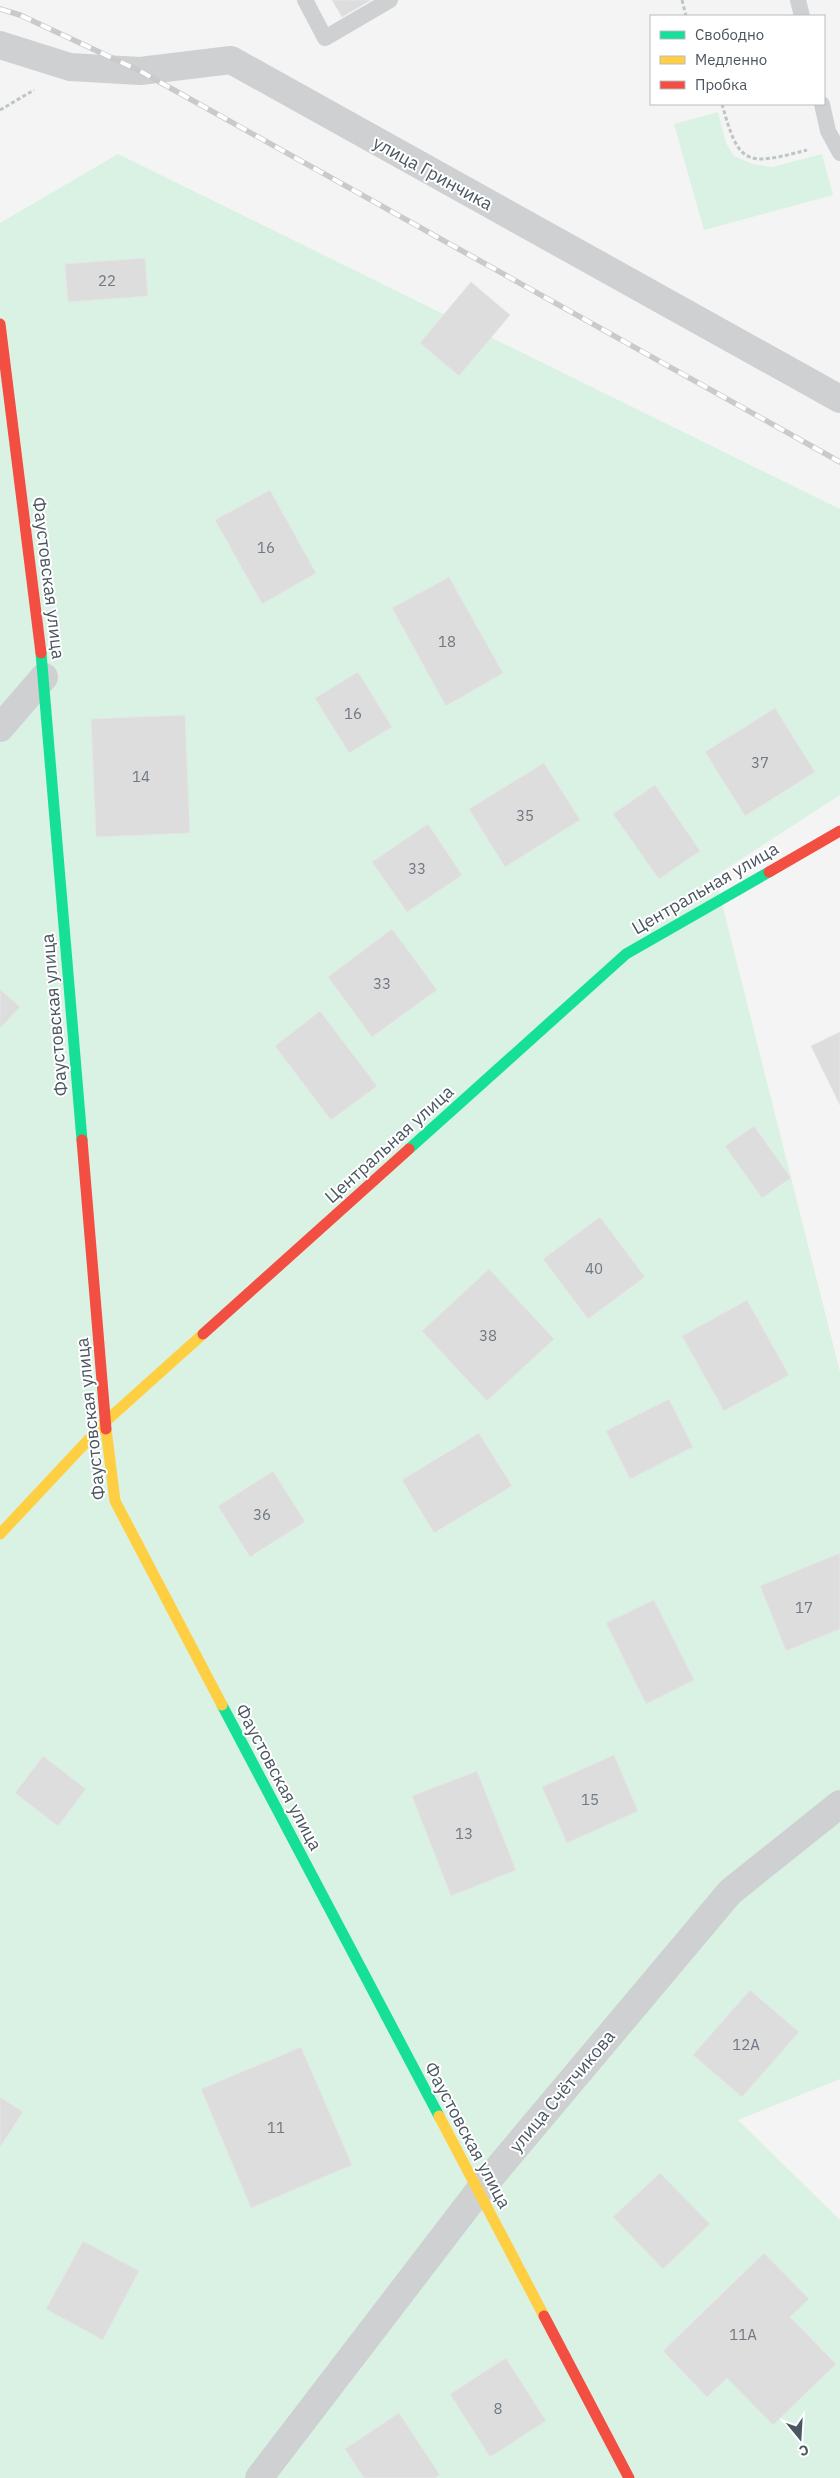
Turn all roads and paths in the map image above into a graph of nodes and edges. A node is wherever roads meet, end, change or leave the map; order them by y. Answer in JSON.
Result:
{"nodes":[{"id":1,"x":305,"y":0,"type":"edge"},
{"id":2,"x":390,"y":0,"type":"edge"},
{"id":3,"x":682,"y":0,"type":"edge"},
{"id":4,"x":798,"y":0,"type":"edge"},
{"id":5,"x":686,"y":15,"type":"edge"},
{"id":6,"x":802,"y":15,"type":"edge"},
{"id":7,"x":0,"y":45,"type":"edge"},
{"id":8,"x":722,"y":105,"type":"edge"},
{"id":9,"x":822,"y":105,"type":"edge"},
{"id":10,"x":837,"y":148,"type":"edge"},
{"id":11,"x":0,"y":324,"type":"edge"},
{"id":12,"x":840,"y":399,"type":"edge"},
{"id":13,"x":44,"y":677,"type":"junction"},
{"id":14,"x":0,"y":728,"type":"edge"},
{"id":15,"x":840,"y":830,"type":"edge"},
{"id":16,"x":105,"y":1422,"type":"junction"},
{"id":17,"x":0,"y":1534,"type":"edge"},
{"id":18,"x":840,"y":1804,"type":"edge"},
{"id":19,"x":478,"y":2192,"type":"junction"},
{"id":20,"x":259,"y":2478,"type":"edge"},
{"id":21,"x":629,"y":2478,"type":"edge"}],
"edges":[{"from":1,"to":2,"type":"lane"},
{"from":3,"to":5,"type":"path"},
{"from":4,"to":6,"type":"lane"},
{"from":7,"to":12,"type":"street","name":"улица Гринчика"},
{"from":8,"to":10,"type":"path"},
{"from":9,"to":10,"type":"lane"},
{"from":11,"to":13,"type":"street","name":"Фаустовская улица"},
{"from":13,"to":14,"type":"street"},
{"from":13,"to":16,"type":"street","name":"Фаустовская улица"},
{"from":15,"to":16,"type":"street","name":"Центральная улица"},
{"from":16,"to":17,"type":"street","name":"Центральная улица"},
{"from":16,"to":19,"type":"street","name":"Фаустовская улица"},
{"from":18,"to":19,"type":"street","name":"улица Счётчикова"},
{"from":19,"to":20,"type":"street","name":"улица Счётчикова"},
{"from":19,"to":21,"type":"street","name":"Фаустовская улица"}]}
